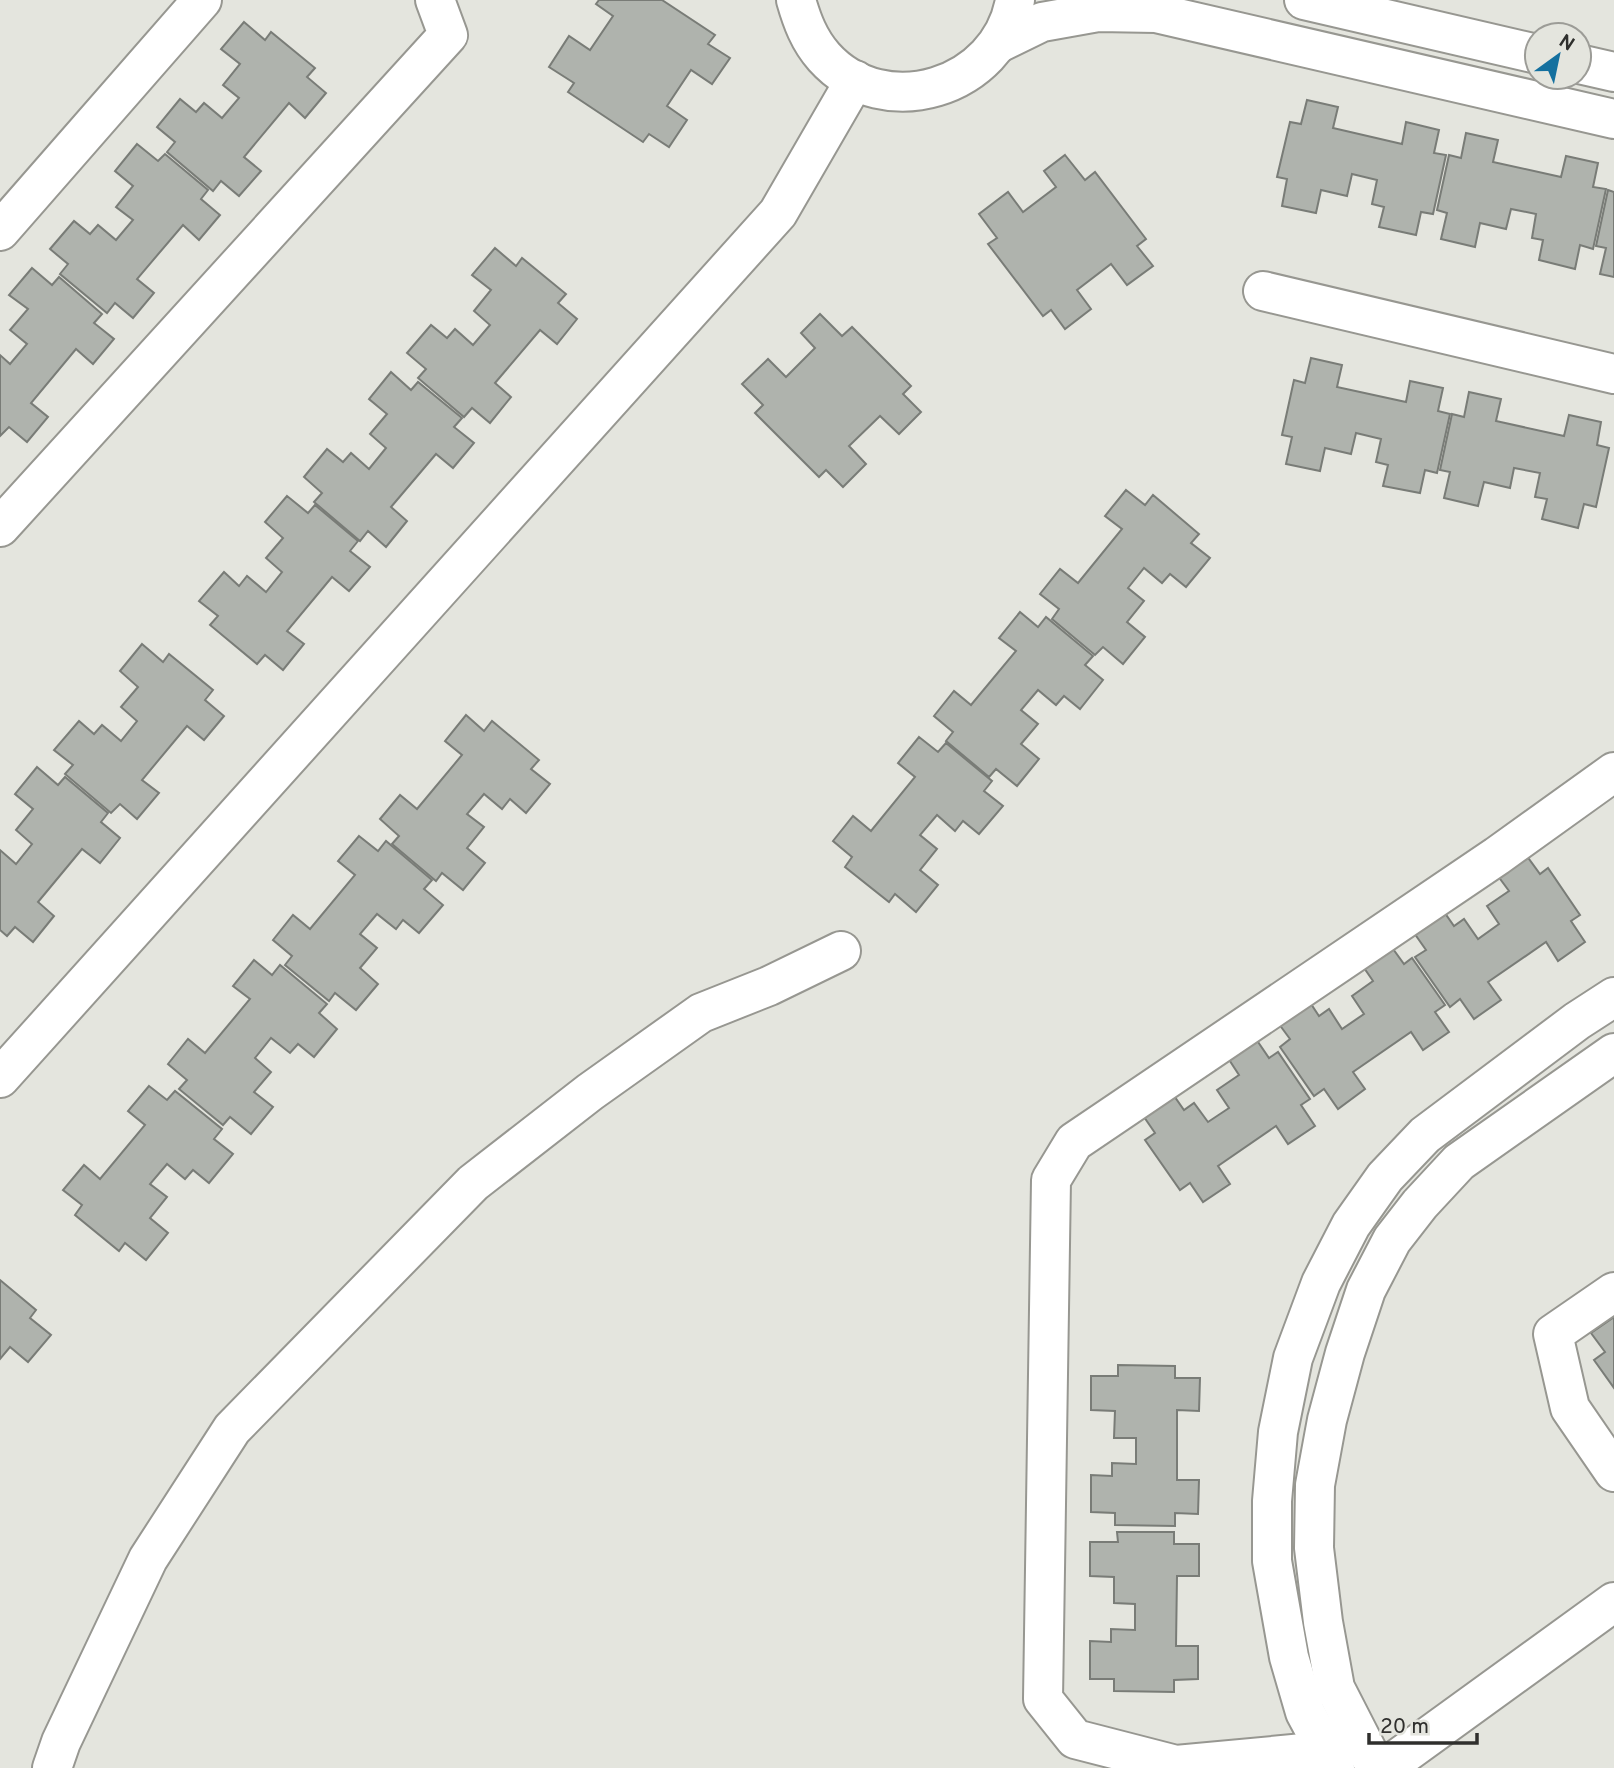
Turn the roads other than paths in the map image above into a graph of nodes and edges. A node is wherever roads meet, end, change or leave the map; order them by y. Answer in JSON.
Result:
{"nodes":[{"id":1,"x":202,"y":0,"type":"edge"},
{"id":2,"x":435,"y":0,"type":"edge"},
{"id":3,"x":796,"y":0,"type":"edge"},
{"id":4,"x":1016,"y":0,"type":"edge"},
{"id":5,"x":1304,"y":0,"type":"edge"},
{"id":6,"x":999,"y":43,"type":"junction"},
{"id":7,"x":1523,"y":51,"type":"edge"},
{"id":8,"x":1593,"y":67,"type":"edge"},
{"id":9,"x":1614,"y":72,"type":"edge"},
{"id":10,"x":855,"y":80,"type":"junction"},
{"id":11,"x":1614,"y":119,"type":"edge"},
{"id":12,"x":0,"y":231,"type":"edge"},
{"id":13,"x":1263,"y":291,"type":"dead end"},
{"id":14,"x":1614,"y":373,"type":"edge"},
{"id":15,"x":0,"y":527,"type":"edge"},
{"id":16,"x":1614,"y":772,"type":"edge"},
{"id":17,"x":841,"y":951,"type":"dead end"},
{"id":18,"x":1614,"y":997,"type":"edge"},
{"id":19,"x":1614,"y":1053,"type":"edge"},
{"id":20,"x":0,"y":1078,"type":"edge"},
{"id":21,"x":1614,"y":1292,"type":"edge"},
{"id":22,"x":1614,"y":1472,"type":"edge"},
{"id":23,"x":1614,"y":1602,"type":"edge"},
{"id":24,"x":1330,"y":1759,"type":"edge"},
{"id":25,"x":52,"y":1768,"type":"edge"},
{"id":26,"x":1376,"y":1768,"type":"edge"},
{"id":27,"x":1385,"y":1768,"type":"edge"}],
"edges":[{"from":1,"to":12,"type":"street"},
{"from":2,"to":15,"type":"street"},
{"from":3,"to":10,"type":"street"},
{"from":4,"to":6,"type":"street"},
{"from":5,"to":7,"type":"street"},
{"from":6,"to":10,"type":"street"},
{"from":6,"to":11,"type":"street"},
{"from":8,"to":9,"type":"street"},
{"from":10,"to":20,"type":"street"},
{"from":13,"to":14,"type":"street"},
{"from":16,"to":24,"type":"street"},
{"from":17,"to":25,"type":"street"},
{"from":18,"to":24,"type":"street"},
{"from":19,"to":26,"type":"street"},
{"from":21,"to":22,"type":"street"},
{"from":23,"to":27,"type":"street"}]}
